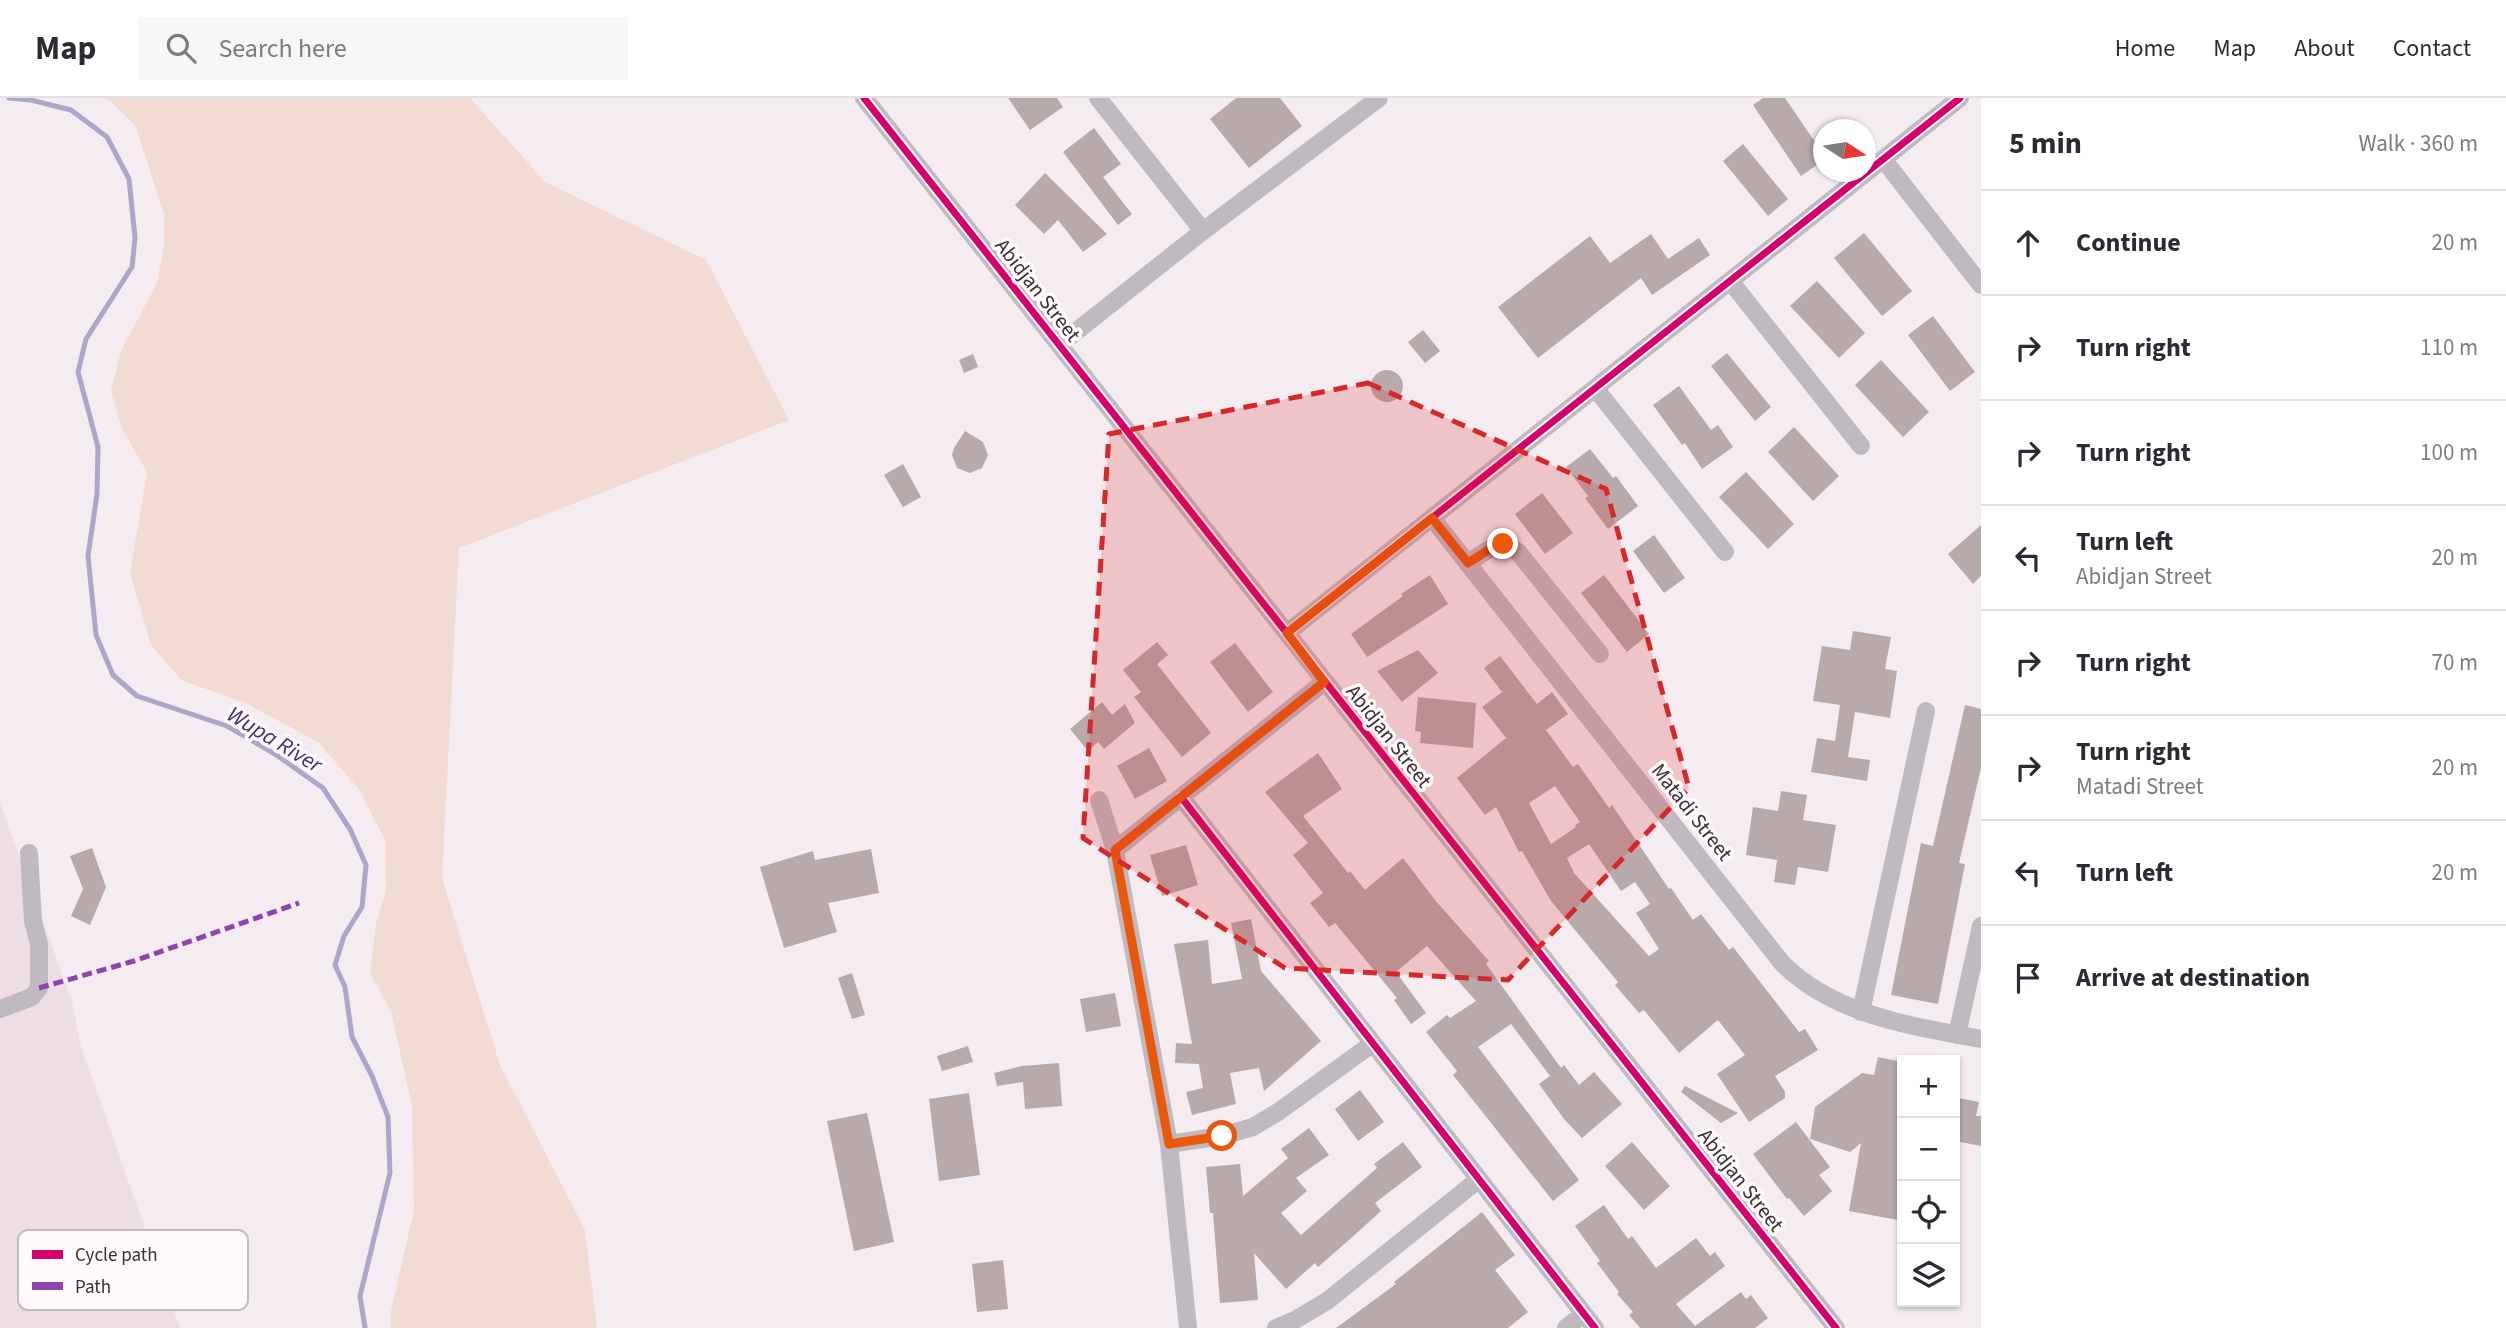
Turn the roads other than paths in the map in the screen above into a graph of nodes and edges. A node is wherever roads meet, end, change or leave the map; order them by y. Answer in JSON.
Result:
{"nodes":[{"id":1,"x":864,"y":98,"type":"edge"},
{"id":2,"x":1098,"y":98,"type":"edge"},
{"id":3,"x":1379,"y":98,"type":"edge"},
{"id":4,"x":1960,"y":98,"type":"edge"},
{"id":5,"x":1883,"y":159,"type":"junction"},
{"id":6,"x":1203,"y":231,"type":"junction"},
{"id":7,"x":1731,"y":282,"type":"junction"},
{"id":8,"x":1981,"y":285,"type":"edge"},
{"id":9,"x":1059,"y":345,"type":"junction"},
{"id":10,"x":1595,"y":388,"type":"junction"},
{"id":11,"x":1861,"y":446,"type":"dead end"},
{"id":12,"x":1432,"y":518,"type":"junction"},
{"id":13,"x":1725,"y":552,"type":"dead end"},
{"id":14,"x":1468,"y":563,"type":"junction"},
{"id":15,"x":1287,"y":633,"type":"junction"},
{"id":16,"x":1600,"y":654,"type":"dead end"},
{"id":17,"x":1324,"y":682,"type":"junction"},
{"id":18,"x":1926,"y":711,"type":"dead end"},
{"id":19,"x":1181,"y":797,"type":"junction"},
{"id":20,"x":1099,"y":800,"type":"dead end"},
{"id":21,"x":1115,"y":850,"type":"junction"},
{"id":22,"x":29,"y":853,"type":"dead end"},
{"id":23,"x":1981,"y":926,"type":"edge"},
{"id":24,"x":0,"y":1009,"type":"edge"},
{"id":25,"x":1861,"y":1012,"type":"junction"},
{"id":26,"x":1957,"y":1035,"type":"junction"},
{"id":27,"x":1981,"y":1039,"type":"edge"},
{"id":28,"x":1371,"y":1044,"type":"junction"},
{"id":29,"x":1169,"y":1144,"type":"junction"},
{"id":30,"x":1478,"y":1180,"type":"junction"},
{"id":31,"x":1583,"y":1314,"type":"junction"},
{"id":32,"x":1188,"y":1328,"type":"edge"},
{"id":33,"x":1276,"y":1328,"type":"edge"},
{"id":34,"x":1566,"y":1328,"type":"edge"},
{"id":35,"x":1595,"y":1328,"type":"edge"},
{"id":36,"x":1836,"y":1328,"type":"edge"}],
"edges":[{"from":1,"to":9,"type":"street","name":"Abidjan Street"},
{"from":2,"to":6,"type":"street"},
{"from":3,"to":6,"type":"street"},
{"from":4,"to":5,"type":"street"},
{"from":5,"to":7,"type":"street"},
{"from":5,"to":8,"type":"street"},
{"from":6,"to":9,"type":"street"},
{"from":7,"to":10,"type":"street"},
{"from":7,"to":11,"type":"street"},
{"from":9,"to":15,"type":"street","name":"Abidjan Street"},
{"from":10,"to":12,"type":"street"},
{"from":10,"to":13,"type":"street"},
{"from":12,"to":14,"type":"street","name":"Matadi Street"},
{"from":12,"to":15,"type":"street"},
{"from":14,"to":16,"type":"street"},
{"from":14,"to":25,"type":"street","name":"Matadi Street"},
{"from":15,"to":17,"type":"street","name":"Abidjan Street"},
{"from":17,"to":19,"type":"street"},
{"from":17,"to":36,"type":"street","name":"Abidjan Street"},
{"from":18,"to":25,"type":"street"},
{"from":19,"to":21,"type":"street"},
{"from":19,"to":28,"type":"street"},
{"from":20,"to":21,"type":"street"},
{"from":21,"to":29,"type":"street"},
{"from":22,"to":24,"type":"street"},
{"from":23,"to":26,"type":"street"},
{"from":25,"to":26,"type":"street","name":"Matadi Street"},
{"from":26,"to":27,"type":"street","name":"Matadi Street"},
{"from":28,"to":29,"type":"street"},
{"from":28,"to":30,"type":"street"},
{"from":29,"to":32,"type":"street"},
{"from":30,"to":31,"type":"street"},
{"from":30,"to":33,"type":"street"},
{"from":31,"to":34,"type":"street"},
{"from":31,"to":35,"type":"street"}]}
